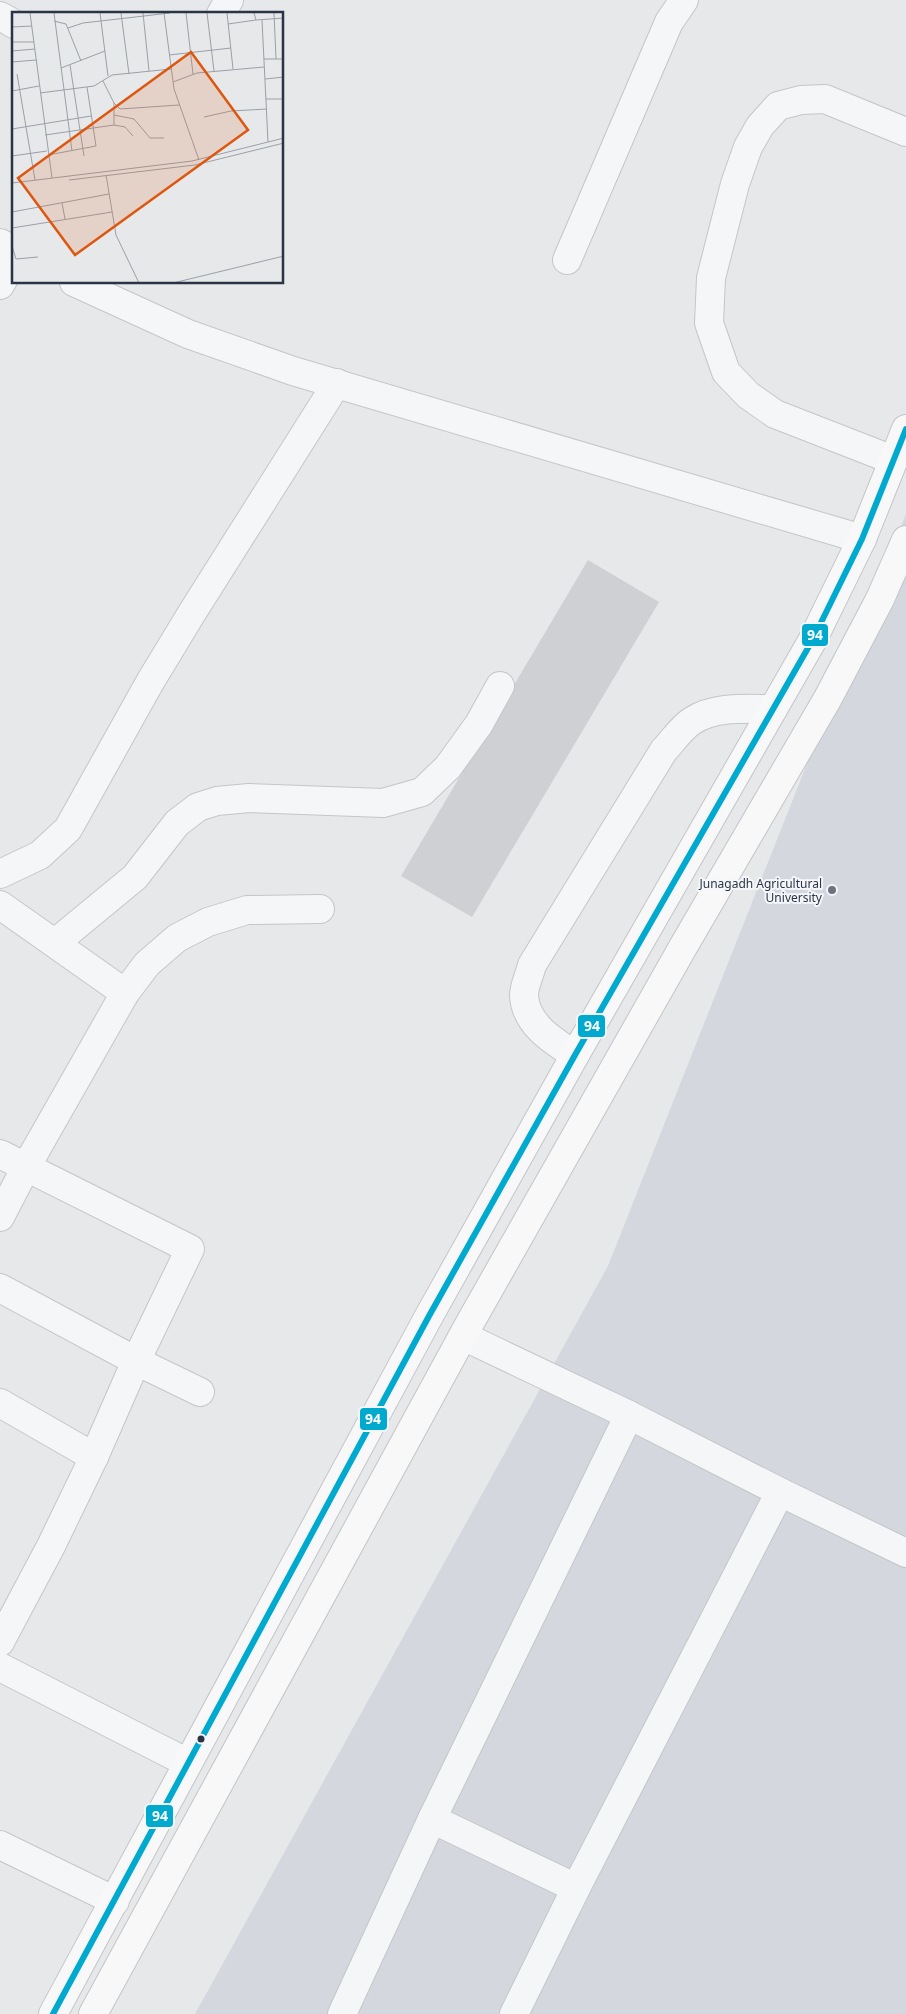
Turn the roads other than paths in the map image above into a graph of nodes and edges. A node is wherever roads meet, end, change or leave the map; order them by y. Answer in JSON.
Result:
{"nodes":[{"id":1,"x":6,"y":0,"type":"edge"},
{"id":2,"x":229,"y":0,"type":"edge"},
{"id":3,"x":684,"y":0,"type":"edge"},
{"id":4,"x":0,"y":10,"type":"edge"},
{"id":5,"x":222,"y":12,"type":"edge"},
{"id":6,"x":0,"y":16,"type":"edge"},
{"id":7,"x":12,"y":23,"type":"edge"},
{"id":8,"x":906,"y":132,"type":"edge"},
{"id":9,"x":0,"y":243,"type":"edge"},
{"id":10,"x":12,"y":249,"type":"edge"},
{"id":11,"x":568,"y":260,"type":"dead end"},
{"id":12,"x":12,"y":264,"type":"edge"},
{"id":13,"x":83,"y":284,"type":"edge"},
{"id":14,"x":0,"y":285,"type":"edge"},
{"id":15,"x":130,"y":295,"type":"edge"},
{"id":16,"x":336,"y":384,"type":"junction"},
{"id":17,"x":906,"y":429,"type":"edge"},
{"id":18,"x":893,"y":460,"type":"junction"},
{"id":19,"x":862,"y":539,"type":"junction"},
{"id":20,"x":906,"y":540,"type":"edge"},
{"id":21,"x":500,"y":686,"type":"dead end"},
{"id":22,"x":773,"y":709,"type":"junction"},
{"id":23,"x":0,"y":874,"type":"edge"},
{"id":24,"x":0,"y":905,"type":"edge"},
{"id":25,"x":320,"y":909,"type":"dead end"},
{"id":26,"x":55,"y":943,"type":"junction"},
{"id":27,"x":125,"y":993,"type":"junction"},
{"id":28,"x":575,"y":1055,"type":"junction"},
{"id":29,"x":0,"y":1154,"type":"edge"},
{"id":30,"x":26,"y":1167,"type":"junction"},
{"id":31,"x":0,"y":1217,"type":"edge"},
{"id":32,"x":0,"y":1288,"type":"edge"},
{"id":33,"x":463,"y":1336,"type":"junction"},
{"id":34,"x":136,"y":1361,"type":"junction"},
{"id":35,"x":200,"y":1392,"type":"dead end"},
{"id":36,"x":0,"y":1403,"type":"edge"},
{"id":37,"x":629,"y":1414,"type":"junction"},
{"id":38,"x":94,"y":1457,"type":"junction"},
{"id":39,"x":780,"y":1492,"type":"junction"},
{"id":40,"x":906,"y":1552,"type":"edge"},
{"id":41,"x":0,"y":1642,"type":"edge"},
{"id":42,"x":0,"y":1667,"type":"edge"},
{"id":43,"x":188,"y":1763,"type":"junction"},
{"id":44,"x":432,"y":1819,"type":"junction"},
{"id":45,"x":0,"y":1845,"type":"edge"},
{"id":46,"x":576,"y":1888,"type":"junction"},
{"id":47,"x":114,"y":1901,"type":"junction"},
{"id":48,"x":53,"y":2014,"type":"edge"},
{"id":49,"x":93,"y":2014,"type":"edge"},
{"id":50,"x":342,"y":2014,"type":"edge"},
{"id":51,"x":514,"y":2014,"type":"edge"}],
"edges":[{"from":1,"to":4,"type":"street"},
{"from":2,"to":5,"type":"street"},
{"from":3,"to":11,"type":"street"},
{"from":6,"to":7,"type":"street"},
{"from":8,"to":18,"type":"street"},
{"from":9,"to":10,"type":"street"},
{"from":12,"to":14,"type":"street"},
{"from":13,"to":15,"type":"street"},
{"from":15,"to":16,"type":"street"},
{"from":16,"to":19,"type":"street"},
{"from":16,"to":23,"type":"street"},
{"from":17,"to":18,"type":"main road"},
{"from":18,"to":19,"type":"main road"},
{"from":19,"to":22,"type":"main road"},
{"from":20,"to":33,"type":"main road"},
{"from":21,"to":26,"type":"street"},
{"from":22,"to":28,"type":"main road"},
{"from":22,"to":28,"type":"street"},
{"from":24,"to":26,"type":"street"},
{"from":25,"to":27,"type":"street"},
{"from":26,"to":27,"type":"street"},
{"from":27,"to":30,"type":"street"},
{"from":28,"to":43,"type":"main road"},
{"from":29,"to":30,"type":"street"},
{"from":30,"to":31,"type":"street"},
{"from":30,"to":34,"type":"street"},
{"from":32,"to":34,"type":"street"},
{"from":33,"to":37,"type":"street"},
{"from":33,"to":49,"type":"main road"},
{"from":34,"to":35,"type":"street"},
{"from":34,"to":38,"type":"street"},
{"from":36,"to":38,"type":"street"},
{"from":37,"to":39,"type":"street"},
{"from":37,"to":44,"type":"street"},
{"from":38,"to":41,"type":"street"},
{"from":39,"to":40,"type":"street"},
{"from":39,"to":46,"type":"street"},
{"from":42,"to":43,"type":"street"},
{"from":43,"to":47,"type":"main road"},
{"from":44,"to":46,"type":"street"},
{"from":44,"to":50,"type":"street"},
{"from":45,"to":47,"type":"street"},
{"from":46,"to":51,"type":"street"},
{"from":47,"to":48,"type":"main road"}]}
